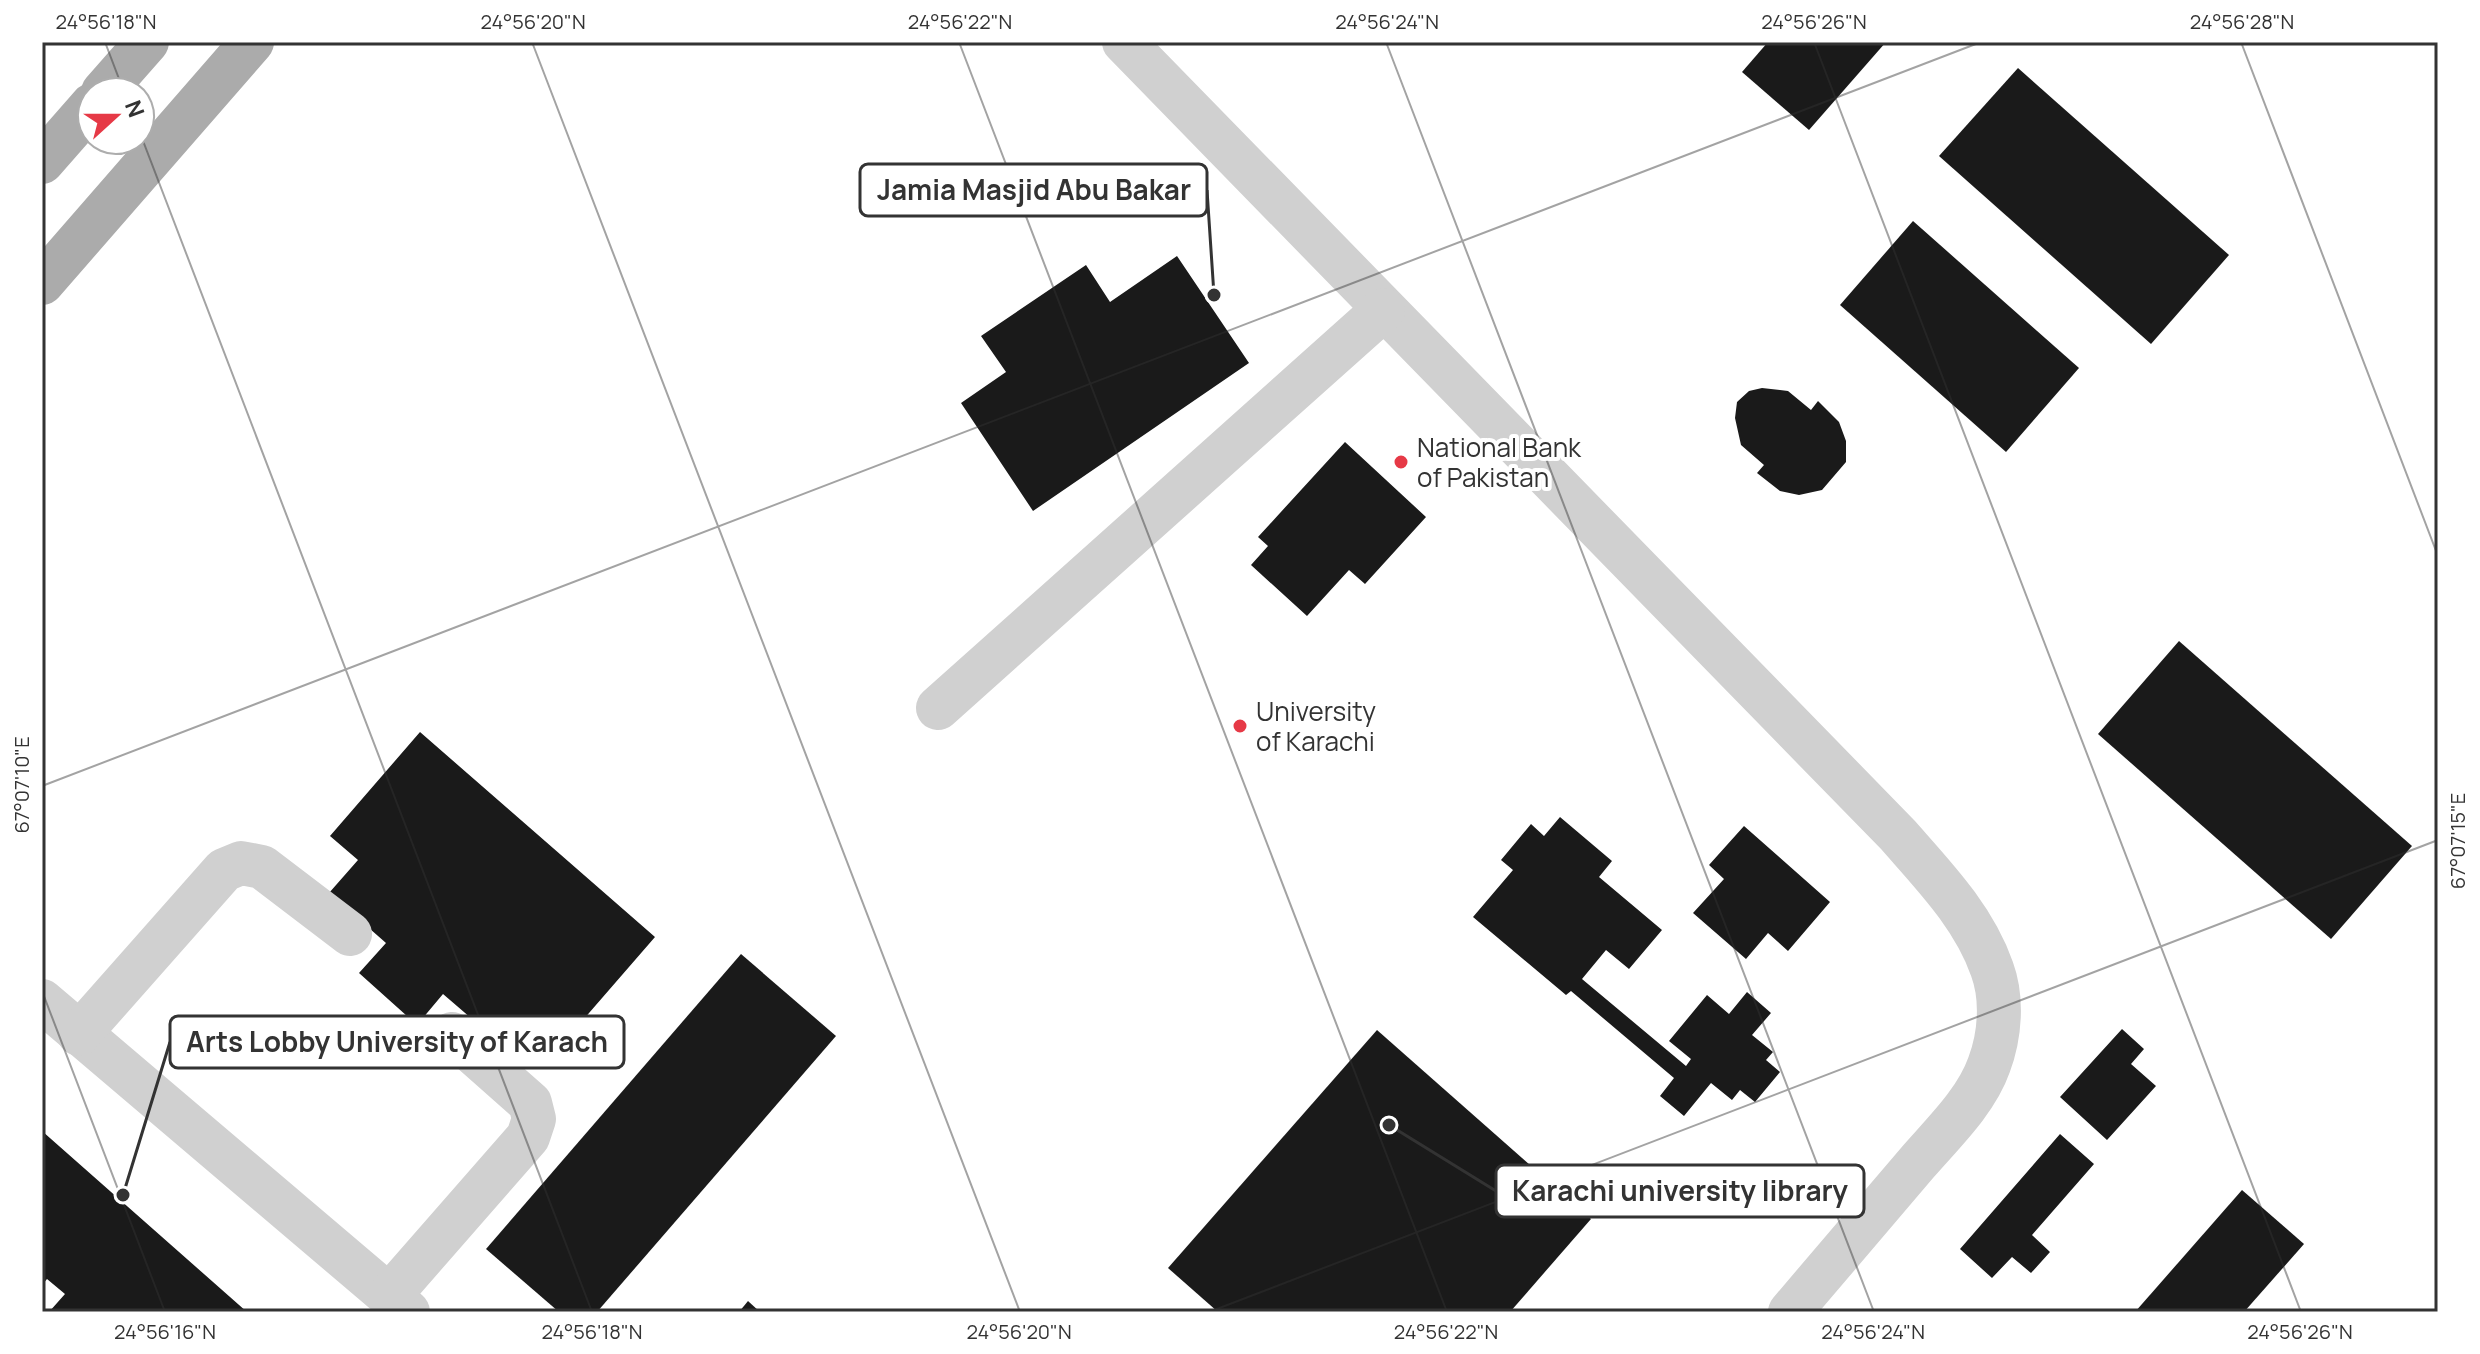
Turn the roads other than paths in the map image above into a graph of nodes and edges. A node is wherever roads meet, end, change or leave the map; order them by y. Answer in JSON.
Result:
{"nodes":[{"id":1,"x":147,"y":42,"type":"edge"},
{"id":2,"x":252,"y":42,"type":"edge"},
{"id":3,"x":1124,"y":42,"type":"edge"},
{"id":4,"x":117,"y":76,"type":"edge"},
{"id":5,"x":76,"y":123,"type":"edge"},
{"id":6,"x":42,"y":162,"type":"edge"},
{"id":7,"x":42,"y":283,"type":"edge"},
{"id":8,"x":1383,"y":310,"type":"junction"},
{"id":9,"x":938,"y":708,"type":"dead end"},
{"id":10,"x":350,"y":934,"type":"dead end"},
{"id":11,"x":42,"y":1001,"type":"edge"},
{"id":12,"x":79,"y":1034,"type":"junction"},
{"id":13,"x":452,"y":1034,"type":"dead end"},
{"id":14,"x":398,"y":1304,"type":"edge"},
{"id":15,"x":1790,"y":1312,"type":"edge"}],
"edges":[{"from":1,"to":4,"type":"main road"},
{"from":2,"to":7,"type":"main road"},
{"from":3,"to":8,"type":"street"},
{"from":5,"to":6,"type":"main road"},
{"from":8,"to":9,"type":"street"},
{"from":8,"to":15,"type":"street"},
{"from":10,"to":12,"type":"street"},
{"from":11,"to":12,"type":"street"},
{"from":12,"to":14,"type":"street"},
{"from":13,"to":14,"type":"street"}]}
